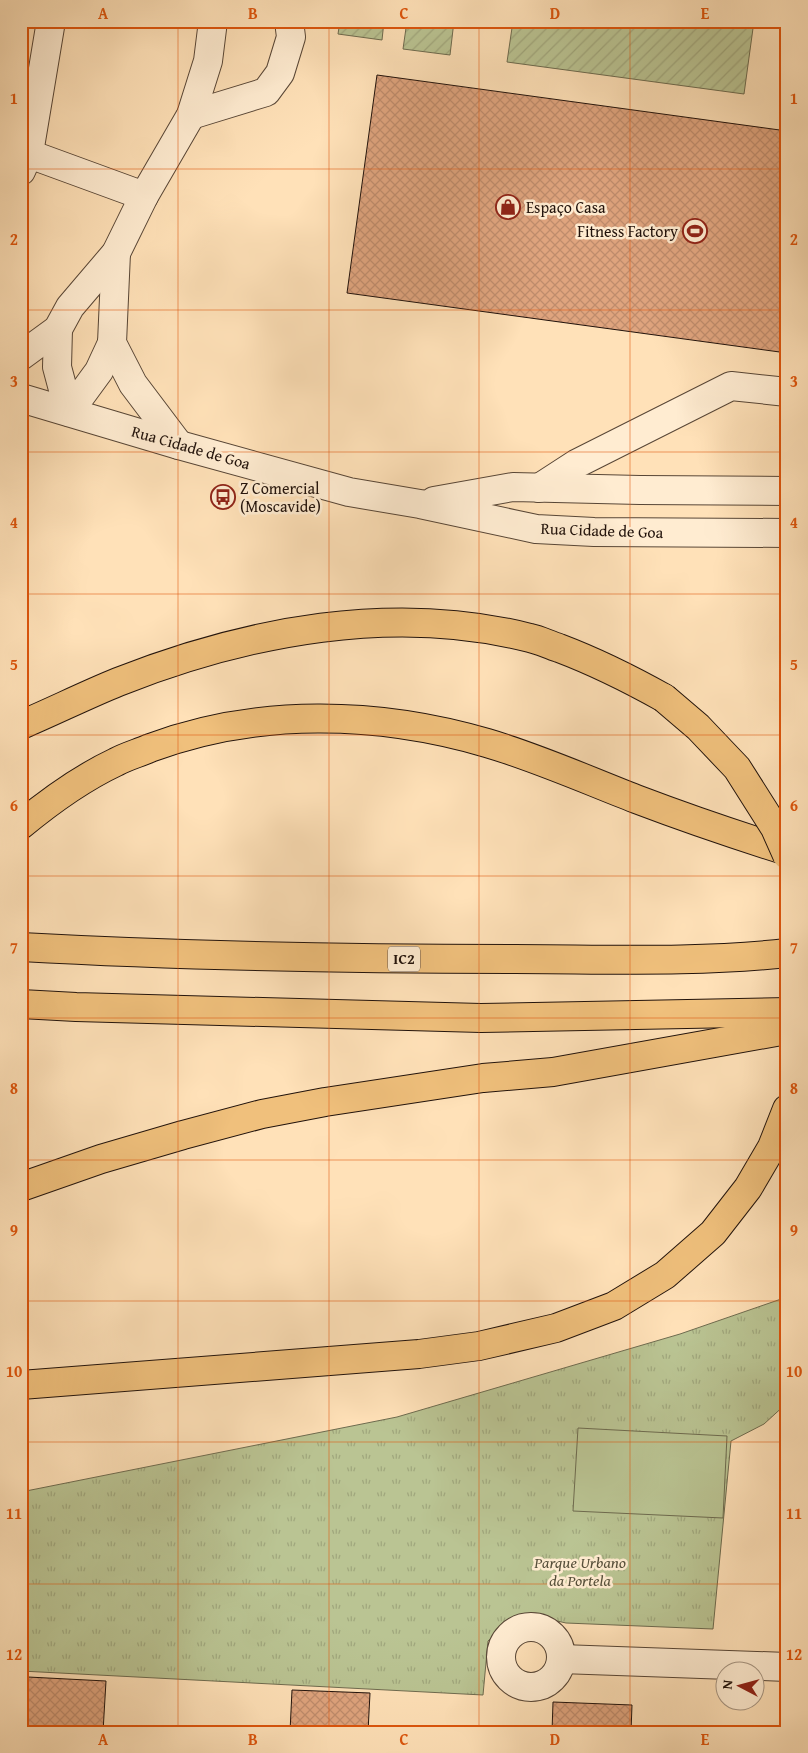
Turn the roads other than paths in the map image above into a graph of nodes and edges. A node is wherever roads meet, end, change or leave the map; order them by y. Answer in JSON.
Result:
{"nodes":[{"id":1,"x":51,"y":21,"type":"edge"},
{"id":2,"x":213,"y":21,"type":"edge"},
{"id":3,"x":289,"y":21,"type":"edge"},
{"id":4,"x":191,"y":115,"type":"junction"},
{"id":5,"x":24,"y":158,"type":"edge"},
{"id":6,"x":144,"y":196,"type":"junction"},
{"id":7,"x":116,"y":253,"type":"junction"},
{"id":8,"x":58,"y":329,"type":"junction"},
{"id":9,"x":112,"y":343,"type":"junction"},
{"id":10,"x":21,"y":356,"type":"edge"},
{"id":11,"x":787,"y":392,"type":"edge"},
{"id":12,"x":21,"y":398,"type":"edge"},
{"id":13,"x":69,"y":412,"type":"junction"},
{"id":14,"x":179,"y":445,"type":"junction"},
{"id":15,"x":539,"y":488,"type":"junction"},
{"id":16,"x":787,"y":491,"type":"edge"},
{"id":17,"x":420,"y":504,"type":"junction"},
{"id":18,"x":787,"y":532,"type":"edge"},
{"id":19,"x":21,"y":725,"type":"edge"},
{"id":20,"x":31,"y":817,"type":"edge"},
{"id":21,"x":787,"y":853,"type":"edge"},
{"id":22,"x":21,"y":946,"type":"edge"},
{"id":23,"x":787,"y":953,"type":"edge"},
{"id":24,"x":21,"y":1004,"type":"edge"},
{"id":25,"x":787,"y":1012,"type":"edge"},
{"id":26,"x":787,"y":1030,"type":"edge"},
{"id":27,"x":787,"y":1109,"type":"edge"},
{"id":28,"x":21,"y":1187,"type":"edge"},
{"id":29,"x":21,"y":1385,"type":"edge"},
{"id":30,"x":561,"y":1659,"type":"dead end"},
{"id":31,"x":787,"y":1668,"type":"edge"}],
"edges":[{"from":1,"to":5,"type":"street"},
{"from":2,"to":4,"type":"street"},
{"from":3,"to":4,"type":"street"},
{"from":4,"to":6,"type":"street"},
{"from":5,"to":6,"type":"street"},
{"from":6,"to":7,"type":"street"},
{"from":7,"to":8,"type":"street"},
{"from":7,"to":9,"type":"street"},
{"from":8,"to":10,"type":"street"},
{"from":8,"to":13,"type":"street"},
{"from":9,"to":13,"type":"street"},
{"from":9,"to":14,"type":"street"},
{"from":11,"to":15,"type":"street"},
{"from":12,"to":13,"type":"street","name":"Rua Cidade de Goa"},
{"from":13,"to":14,"type":"street","name":"Rua Cidade de Goa"},
{"from":14,"to":17,"type":"street","name":"Rua Cidade de Goa"},
{"from":15,"to":16,"type":"street","name":"Rua Cidade de Goa"},
{"from":15,"to":17,"type":"street","name":"Rua Cidade de Goa"},
{"from":17,"to":18,"type":"street","name":"Rua Cidade de Goa"},
{"from":19,"to":21,"type":"highway","bridge":true},
{"from":20,"to":21,"type":"highway"},
{"from":22,"to":23,"type":"highway","number":"IC2"},
{"from":24,"to":25,"type":"highway"},
{"from":26,"to":28,"type":"highway"},
{"from":27,"to":29,"type":"highway"},
{"from":30,"to":31,"type":"street"}]}
